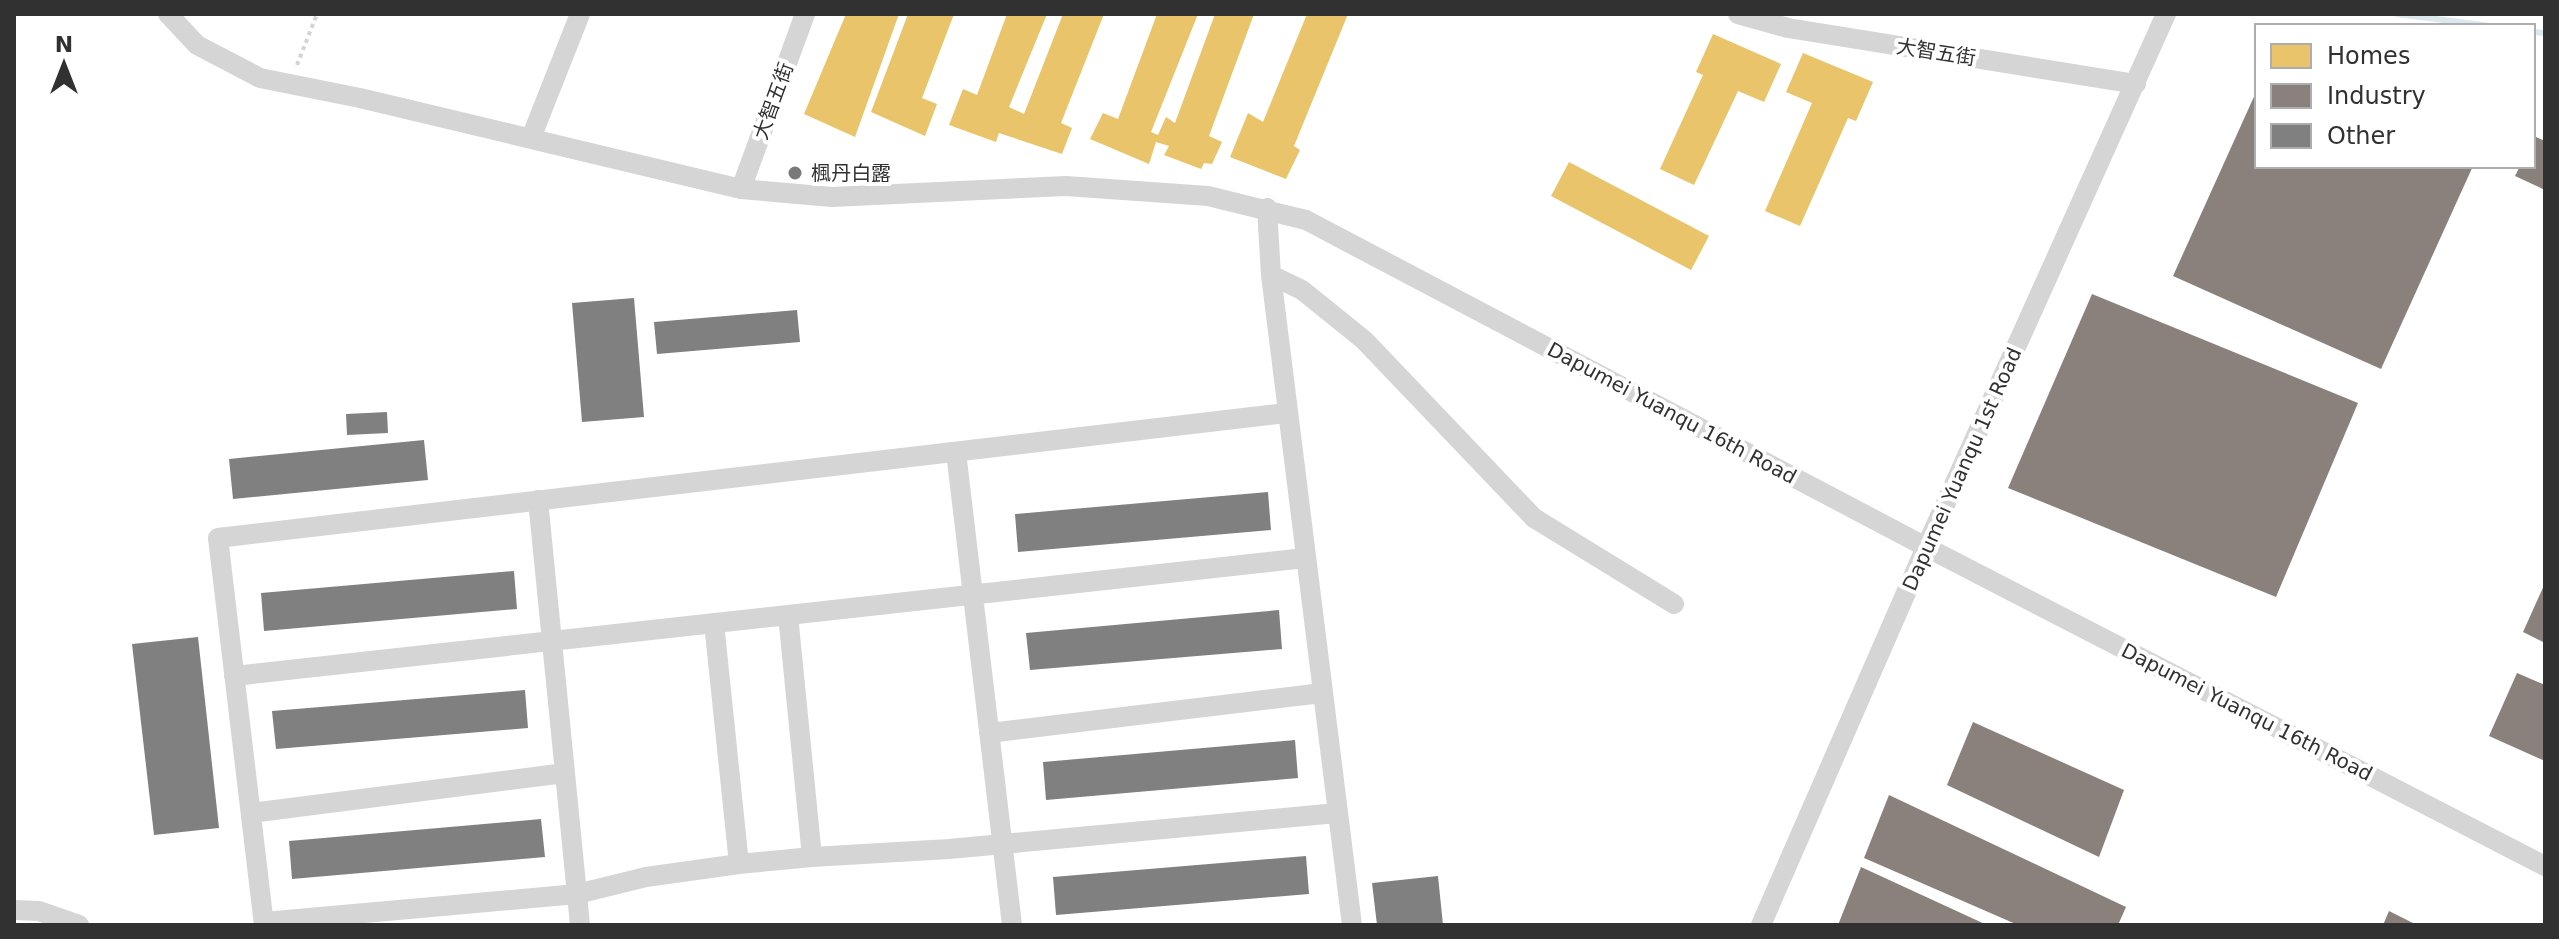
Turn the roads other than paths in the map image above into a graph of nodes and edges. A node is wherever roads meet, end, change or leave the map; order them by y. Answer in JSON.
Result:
{"nodes":[{"id":1,"x":168,"y":14,"type":"edge"},
{"id":2,"x":580,"y":14,"type":"edge"},
{"id":3,"x":805,"y":14,"type":"edge"},
{"id":4,"x":1738,"y":14,"type":"edge"},
{"id":5,"x":2166,"y":14,"type":"edge"},
{"id":6,"x":2136,"y":84,"type":"junction"},
{"id":7,"x":531,"y":138,"type":"junction"},
{"id":8,"x":741,"y":189,"type":"junction"},
{"id":9,"x":1267,"y":208,"type":"junction"},
{"id":10,"x":1271,"y":275,"type":"junction"},
{"id":11,"x":1286,"y":413,"type":"junction"},
{"id":12,"x":956,"y":452,"type":"junction"},
{"id":13,"x":538,"y":500,"type":"junction"},
{"id":14,"x":1926,"y":547,"type":"junction"},
{"id":15,"x":1305,"y":558,"type":"junction"},
{"id":16,"x":973,"y":595,"type":"junction"},
{"id":17,"x":1674,"y":604,"type":"dead end"},
{"id":18,"x":788,"y":615,"type":"junction"},
{"id":19,"x":714,"y":623,"type":"junction"},
{"id":20,"x":552,"y":641,"type":"junction"},
{"id":21,"x":234,"y":676,"type":"junction"},
{"id":22,"x":1322,"y":693,"type":"junction"},
{"id":23,"x":989,"y":733,"type":"junction"},
{"id":24,"x":565,"y":773,"type":"junction"},
{"id":25,"x":251,"y":813,"type":"junction"},
{"id":26,"x":1337,"y":813,"type":"junction"},
{"id":27,"x":1002,"y":843,"type":"junction"},
{"id":28,"x":812,"y":857,"type":"junction"},
{"id":29,"x":739,"y":864,"type":"junction"},
{"id":30,"x":2545,"y":866,"type":"edge"},
{"id":31,"x":577,"y":894,"type":"junction"},
{"id":32,"x":14,"y":910,"type":"edge"},
{"id":33,"x":264,"y":924,"type":"edge"},
{"id":34,"x":79,"y":925,"type":"edge"},
{"id":35,"x":580,"y":925,"type":"edge"},
{"id":36,"x":1012,"y":925,"type":"edge"},
{"id":37,"x":1352,"y":925,"type":"edge"},
{"id":38,"x":1761,"y":925,"type":"edge"}],
"edges":[{"from":1,"to":7,"type":"street","name":"Dapumei Yuanqu 16th Road"},
{"from":2,"to":7,"type":"street"},
{"from":3,"to":8,"type":"street","name":"大智五街"},
{"from":4,"to":6,"type":"street","name":"大智五街"},
{"from":5,"to":6,"type":"street","name":"Dapumei Yuanqu 1st Road"},
{"from":6,"to":14,"type":"street","name":"Dapumei Yuanqu 1st Road"},
{"from":7,"to":8,"type":"street","name":"Dapumei Yuanqu 16th Road"},
{"from":8,"to":9,"type":"street","name":"Dapumei Yuanqu 16th Road"},
{"from":9,"to":10,"type":"street"},
{"from":9,"to":14,"type":"street","name":"Dapumei Yuanqu 16th Road"},
{"from":10,"to":11,"type":"street"},
{"from":10,"to":17,"type":"street"},
{"from":11,"to":12,"type":"street"},
{"from":11,"to":15,"type":"street"},
{"from":12,"to":13,"type":"street"},
{"from":12,"to":16,"type":"street"},
{"from":13,"to":20,"type":"street"},
{"from":13,"to":21,"type":"street"},
{"from":14,"to":30,"type":"street","name":"Dapumei Yuanqu 16th Road"},
{"from":14,"to":38,"type":"street","name":"Dapumei Yuanqu 1st Road"},
{"from":15,"to":16,"type":"street"},
{"from":15,"to":22,"type":"street"},
{"from":16,"to":18,"type":"street"},
{"from":16,"to":23,"type":"street"},
{"from":18,"to":19,"type":"street"},
{"from":18,"to":28,"type":"street"},
{"from":19,"to":20,"type":"street"},
{"from":19,"to":29,"type":"street"},
{"from":20,"to":21,"type":"street"},
{"from":20,"to":24,"type":"street"},
{"from":21,"to":25,"type":"street"},
{"from":22,"to":23,"type":"street"},
{"from":22,"to":26,"type":"street"},
{"from":23,"to":27,"type":"street"},
{"from":24,"to":25,"type":"street"},
{"from":24,"to":31,"type":"street"},
{"from":25,"to":33,"type":"street"},
{"from":26,"to":27,"type":"street"},
{"from":26,"to":37,"type":"street"},
{"from":27,"to":28,"type":"street"},
{"from":27,"to":36,"type":"street"},
{"from":28,"to":29,"type":"street"},
{"from":29,"to":31,"type":"street"},
{"from":31,"to":33,"type":"street"},
{"from":31,"to":35,"type":"street"},
{"from":32,"to":34,"type":"street"}]}
